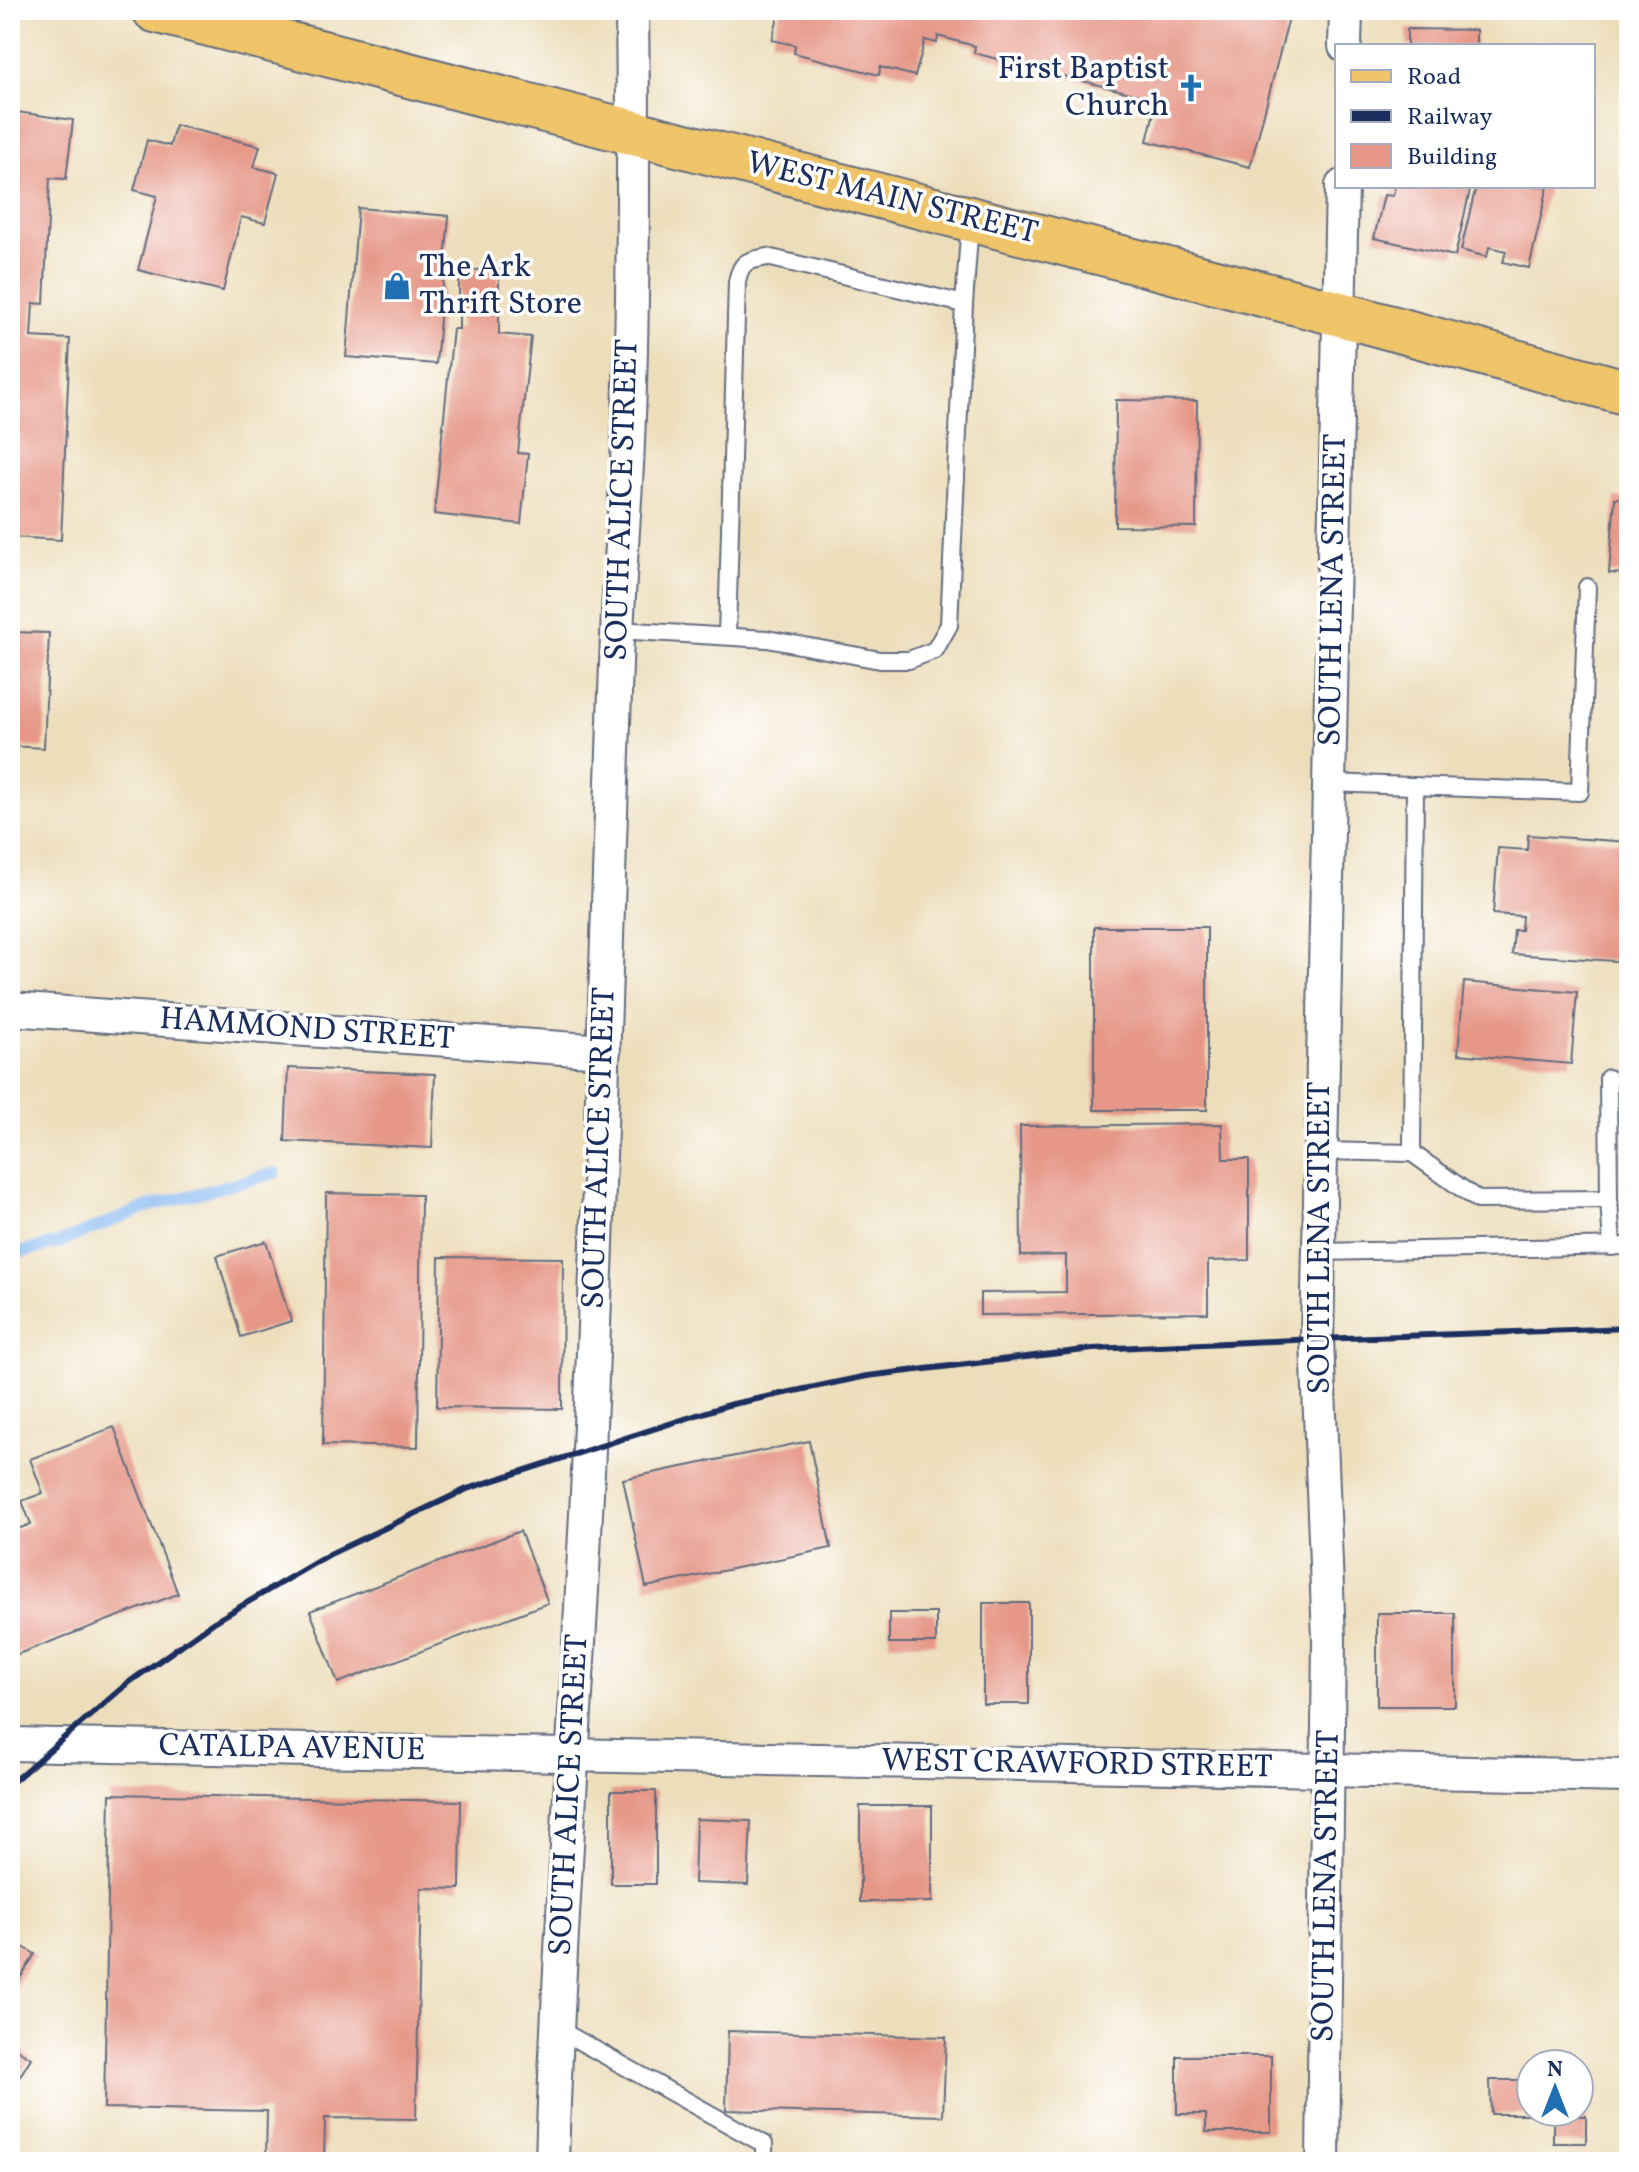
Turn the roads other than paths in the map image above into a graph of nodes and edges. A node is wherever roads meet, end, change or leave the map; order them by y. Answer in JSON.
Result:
{"nodes":[{"id":1,"x":155,"y":10,"type":"edge"},
{"id":2,"x":632,"y":10,"type":"edge"},
{"id":3,"x":1346,"y":10,"type":"edge"},
{"id":4,"x":1345,"y":44,"type":"edge"},
{"id":5,"x":634,"y":133,"type":"junction"},
{"id":6,"x":1342,"y":188,"type":"edge"},
{"id":7,"x":970,"y":219,"type":"junction"},
{"id":8,"x":964,"y":304,"type":"junction"},
{"id":9,"x":1340,"y":314,"type":"junction"},
{"id":10,"x":1629,"y":393,"type":"edge"},
{"id":11,"x":1587,"y":587,"type":"dead end"},
{"id":12,"x":617,"y":630,"type":"junction"},
{"id":13,"x":727,"y":636,"type":"junction"},
{"id":14,"x":1329,"y":783,"type":"junction"},
{"id":15,"x":1415,"y":786,"type":"junction"},
{"id":16,"x":10,"y":1009,"type":"edge"},
{"id":17,"x":604,"y":1051,"type":"junction"},
{"id":18,"x":1608,"y":1078,"type":"dead end"},
{"id":19,"x":1320,"y":1151,"type":"junction"},
{"id":20,"x":1412,"y":1153,"type":"junction"},
{"id":21,"x":1609,"y":1199,"type":"junction"},
{"id":22,"x":1621,"y":1246,"type":"edge"},
{"id":23,"x":1318,"y":1252,"type":"junction"},
{"id":24,"x":10,"y":1744,"type":"edge"},
{"id":25,"x":574,"y":1754,"type":"junction"},
{"id":26,"x":1328,"y":1770,"type":"junction"},
{"id":27,"x":1629,"y":1776,"type":"edge"},
{"id":28,"x":556,"y":2028,"type":"junction"},
{"id":29,"x":552,"y":2162,"type":"edge"},
{"id":30,"x":764,"y":2162,"type":"edge"},
{"id":31,"x":1323,"y":2162,"type":"edge"}],
"edges":[{"from":1,"to":5,"type":"main road","name":"WEST MAIN STREET"},
{"from":2,"to":5,"type":"street","name":"SOUTH ALICE STREET"},
{"from":3,"to":4,"type":"street"},
{"from":5,"to":7,"type":"main road","name":"WEST MAIN STREET"},
{"from":5,"to":12,"type":"street","name":"SOUTH ALICE STREET"},
{"from":6,"to":9,"type":"street","name":"SOUTH LENA STREET"},
{"from":7,"to":8,"type":"lane"},
{"from":7,"to":9,"type":"main road","name":"WEST MAIN STREET"},
{"from":8,"to":13,"type":"lane"},
{"from":8,"to":13,"type":"lane"},
{"from":9,"to":10,"type":"main road","name":"WEST MAIN STREET"},
{"from":9,"to":14,"type":"street","name":"SOUTH LENA STREET"},
{"from":11,"to":15,"type":"lane"},
{"from":12,"to":13,"type":"lane"},
{"from":12,"to":17,"type":"street","name":"SOUTH ALICE STREET"},
{"from":14,"to":15,"type":"lane"},
{"from":14,"to":19,"type":"street","name":"SOUTH LENA STREET"},
{"from":15,"to":20,"type":"lane"},
{"from":16,"to":17,"type":"street","name":"HAMMOND STREET"},
{"from":17,"to":25,"type":"street","name":"SOUTH ALICE STREET"},
{"from":18,"to":21,"type":"lane"},
{"from":19,"to":20,"type":"lane"},
{"from":19,"to":23,"type":"street","name":"SOUTH LENA STREET"},
{"from":20,"to":21,"type":"lane"},
{"from":21,"to":22,"type":"lane"},
{"from":22,"to":23,"type":"lane"},
{"from":23,"to":26,"type":"street","name":"SOUTH LENA STREET"},
{"from":24,"to":25,"type":"street","name":"CATALPA AVENUE"},
{"from":25,"to":26,"type":"street","name":"WEST CRAWFORD STREET"},
{"from":25,"to":28,"type":"street","name":"SOUTH ALICE STREET"},
{"from":26,"to":27,"type":"street","name":"WEST CRAWFORD STREET"},
{"from":26,"to":31,"type":"street","name":"SOUTH LENA STREET"},
{"from":28,"to":29,"type":"street","name":"SOUTH ALICE STREET"},
{"from":28,"to":30,"type":"lane"}]}
